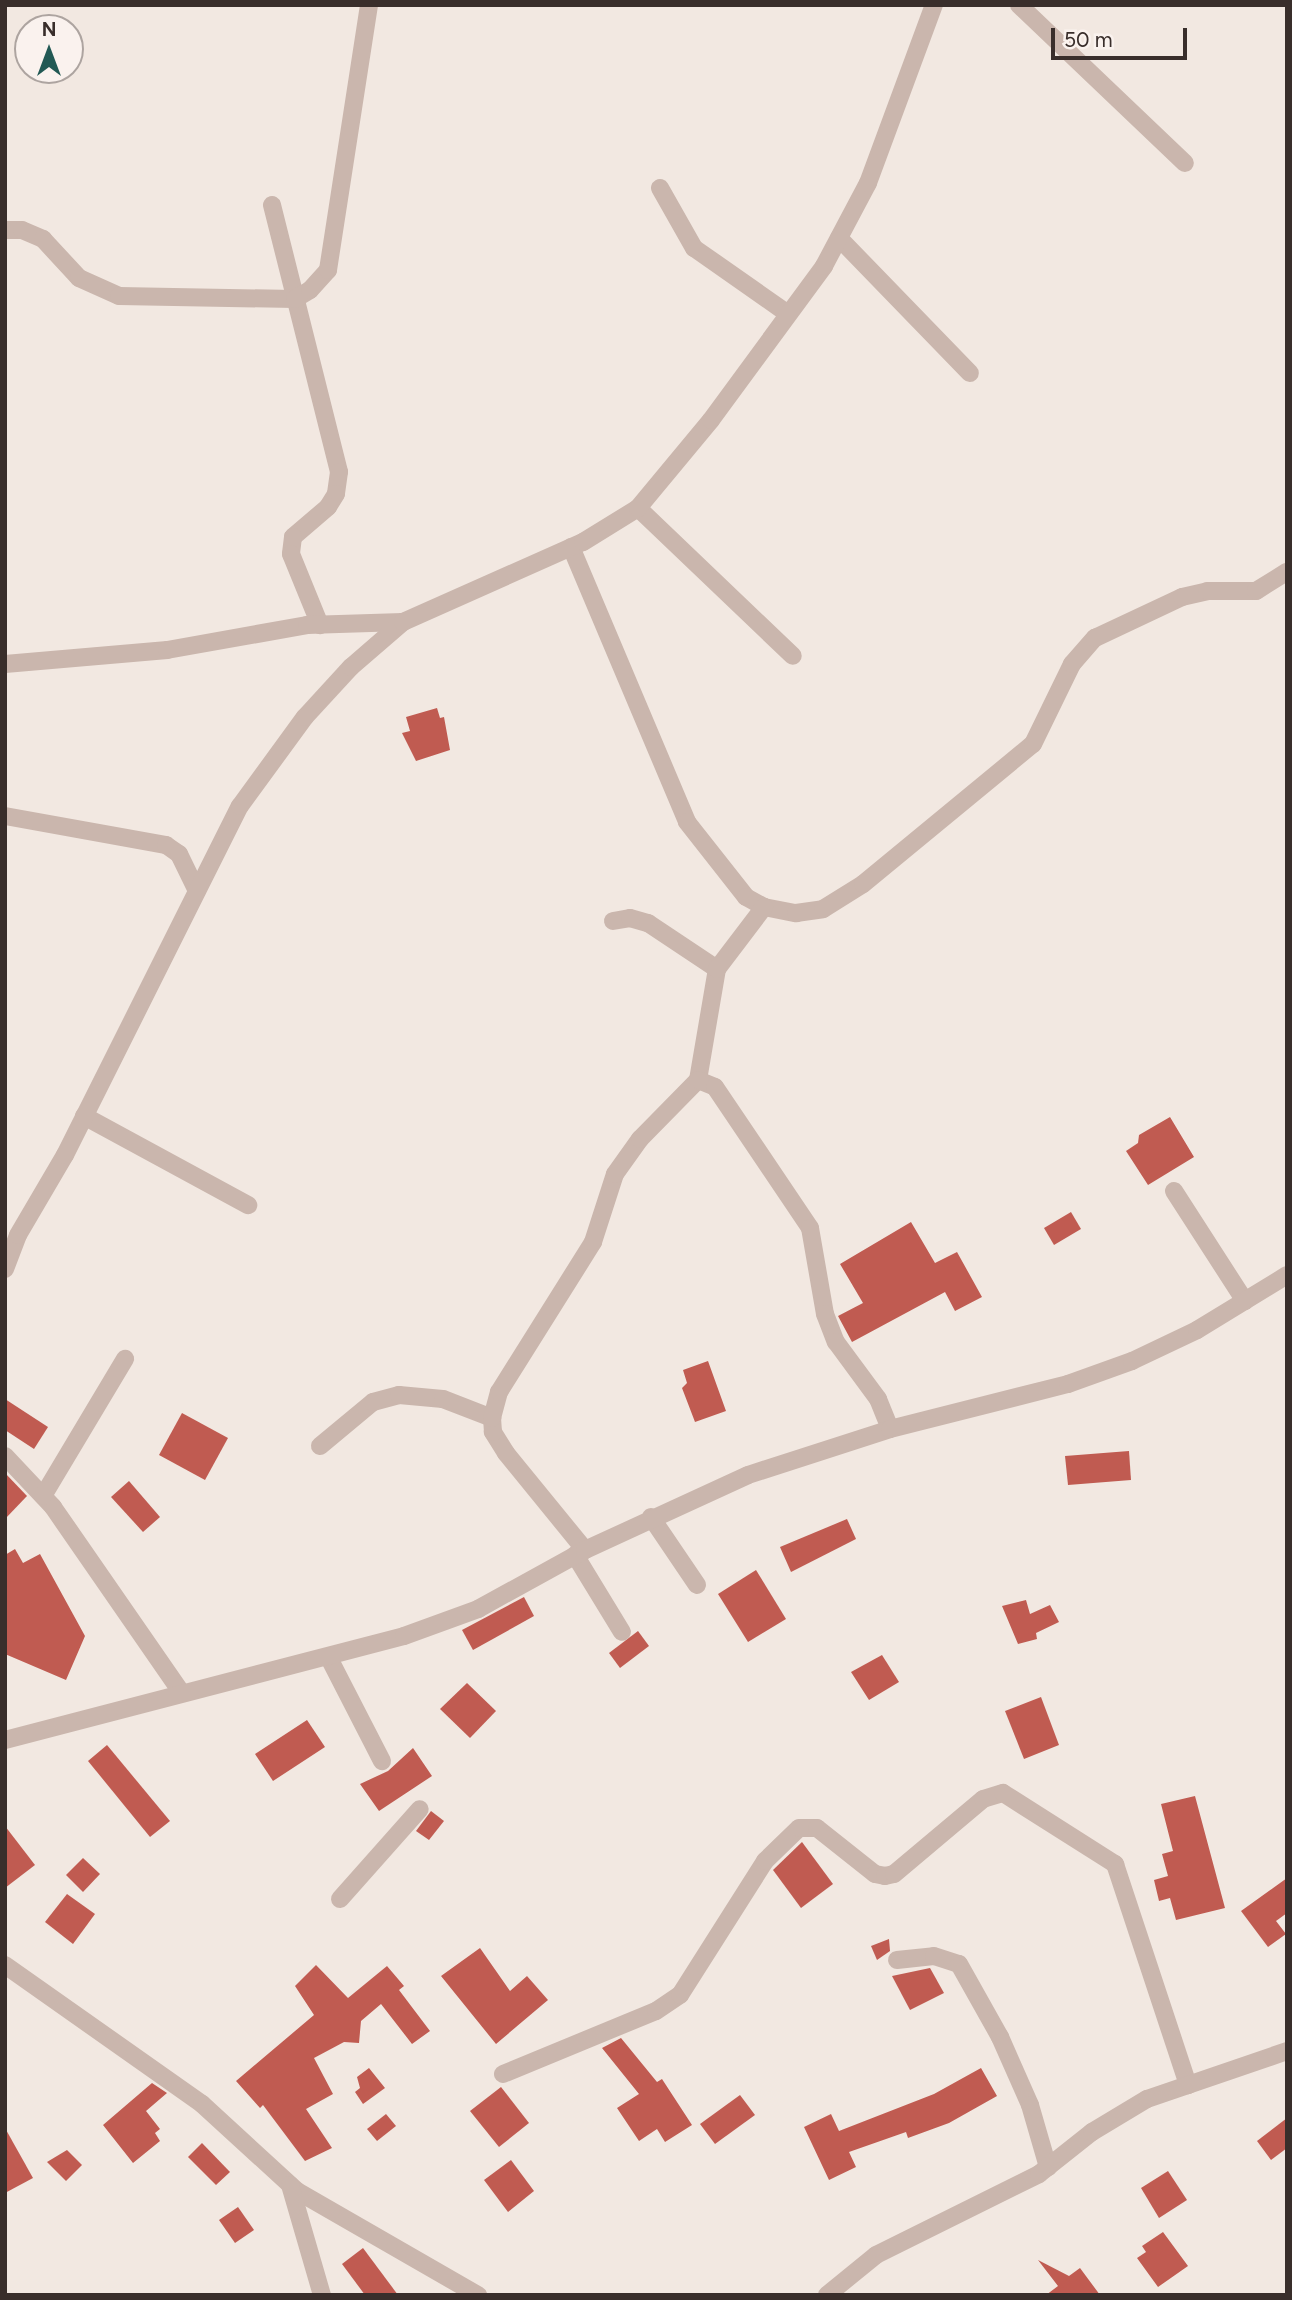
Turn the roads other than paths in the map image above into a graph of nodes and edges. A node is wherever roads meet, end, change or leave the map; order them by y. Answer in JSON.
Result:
{"nodes":[{"id":1,"x":369,"y":5,"type":"edge"},
{"id":2,"x":934,"y":5,"type":"edge"},
{"id":3,"x":1019,"y":5,"type":"edge"},
{"id":4,"x":1185,"y":163,"type":"dead end"},
{"id":5,"x":660,"y":188,"type":"dead end"},
{"id":6,"x":272,"y":205,"type":"dead end"},
{"id":7,"x":5,"y":230,"type":"edge"},
{"id":8,"x":839,"y":238,"type":"junction"},
{"id":9,"x":295,"y":299,"type":"junction"},
{"id":10,"x":787,"y":313,"type":"junction"},
{"id":11,"x":970,"y":373,"type":"dead end"},
{"id":12,"x":638,"y":508,"type":"junction"},
{"id":13,"x":571,"y":547,"type":"junction"},
{"id":14,"x":1287,"y":572,"type":"edge"},
{"id":15,"x":403,"y":622,"type":"junction"},
{"id":16,"x":320,"y":625,"type":"junction"},
{"id":17,"x":793,"y":656,"type":"dead end"},
{"id":18,"x":5,"y":664,"type":"edge"},
{"id":19,"x":5,"y":816,"type":"edge"},
{"id":20,"x":197,"y":891,"type":"junction"},
{"id":21,"x":764,"y":907,"type":"junction"},
{"id":22,"x":613,"y":921,"type":"dead end"},
{"id":23,"x":717,"y":969,"type":"junction"},
{"id":24,"x":698,"y":1080,"type":"junction"},
{"id":25,"x":84,"y":1116,"type":"junction"},
{"id":26,"x":1174,"y":1191,"type":"dead end"},
{"id":27,"x":248,"y":1205,"type":"dead end"},
{"id":28,"x":5,"y":1269,"type":"edge"},
{"id":29,"x":1287,"y":1275,"type":"edge"},
{"id":30,"x":1245,"y":1301,"type":"junction"},
{"id":31,"x":125,"y":1359,"type":"dead end"},
{"id":32,"x":492,"y":1418,"type":"junction"},
{"id":33,"x":890,"y":1429,"type":"junction"},
{"id":34,"x":320,"y":1446,"type":"dead end"},
{"id":35,"x":5,"y":1456,"type":"edge"},
{"id":36,"x":44,"y":1496,"type":"junction"},
{"id":37,"x":651,"y":1517,"type":"junction"},
{"id":38,"x":580,"y":1552,"type":"junction"},
{"id":39,"x":697,"y":1585,"type":"dead end"},
{"id":40,"x":622,"y":1632,"type":"dead end"},
{"id":41,"x":329,"y":1658,"type":"junction"},
{"id":42,"x":182,"y":1693,"type":"junction"},
{"id":43,"x":5,"y":1740,"type":"edge"},
{"id":44,"x":382,"y":1761,"type":"dead end"},
{"id":45,"x":420,"y":1809,"type":"dead end"},
{"id":46,"x":340,"y":1899,"type":"dead end"},
{"id":47,"x":897,"y":1960,"type":"dead end"},
{"id":48,"x":5,"y":1965,"type":"edge"},
{"id":49,"x":1287,"y":2051,"type":"edge"},
{"id":50,"x":503,"y":2074,"type":"dead end"},
{"id":51,"x":1188,"y":2085,"type":"junction"},
{"id":52,"x":1048,"y":2167,"type":"junction"},
{"id":53,"x":290,"y":2185,"type":"junction"},
{"id":54,"x":322,"y":2295,"type":"edge"},
{"id":55,"x":478,"y":2295,"type":"edge"},
{"id":56,"x":827,"y":2295,"type":"edge"}],
"edges":[{"from":1,"to":9,"type":"street"},
{"from":2,"to":8,"type":"street"},
{"from":3,"to":4,"type":"street"},
{"from":5,"to":10,"type":"street"},
{"from":6,"to":9,"type":"street"},
{"from":7,"to":9,"type":"street"},
{"from":8,"to":10,"type":"street"},
{"from":8,"to":11,"type":"street"},
{"from":9,"to":16,"type":"street"},
{"from":10,"to":12,"type":"street"},
{"from":12,"to":13,"type":"street"},
{"from":12,"to":17,"type":"street"},
{"from":13,"to":15,"type":"street"},
{"from":13,"to":21,"type":"street"},
{"from":14,"to":21,"type":"street"},
{"from":15,"to":16,"type":"street"},
{"from":15,"to":20,"type":"street"},
{"from":16,"to":18,"type":"street"},
{"from":19,"to":20,"type":"street"},
{"from":20,"to":25,"type":"street"},
{"from":21,"to":23,"type":"street"},
{"from":22,"to":23,"type":"street"},
{"from":23,"to":24,"type":"street"},
{"from":24,"to":32,"type":"street"},
{"from":24,"to":33,"type":"street"},
{"from":25,"to":27,"type":"street"},
{"from":25,"to":28,"type":"street"},
{"from":26,"to":30,"type":"street"},
{"from":29,"to":30,"type":"street"},
{"from":30,"to":33,"type":"street"},
{"from":31,"to":36,"type":"street"},
{"from":32,"to":34,"type":"street"},
{"from":32,"to":38,"type":"street"},
{"from":33,"to":37,"type":"street"},
{"from":35,"to":36,"type":"street"},
{"from":36,"to":42,"type":"street"},
{"from":37,"to":38,"type":"street"},
{"from":37,"to":39,"type":"street"},
{"from":38,"to":40,"type":"street"},
{"from":38,"to":41,"type":"street"},
{"from":41,"to":42,"type":"street"},
{"from":41,"to":44,"type":"street"},
{"from":42,"to":43,"type":"street"},
{"from":45,"to":46,"type":"street"},
{"from":47,"to":52,"type":"street"},
{"from":48,"to":53,"type":"street"},
{"from":49,"to":51,"type":"street"},
{"from":50,"to":51,"type":"street"},
{"from":51,"to":52,"type":"street"},
{"from":52,"to":56,"type":"street"},
{"from":53,"to":54,"type":"street"},
{"from":53,"to":55,"type":"street"}]}
